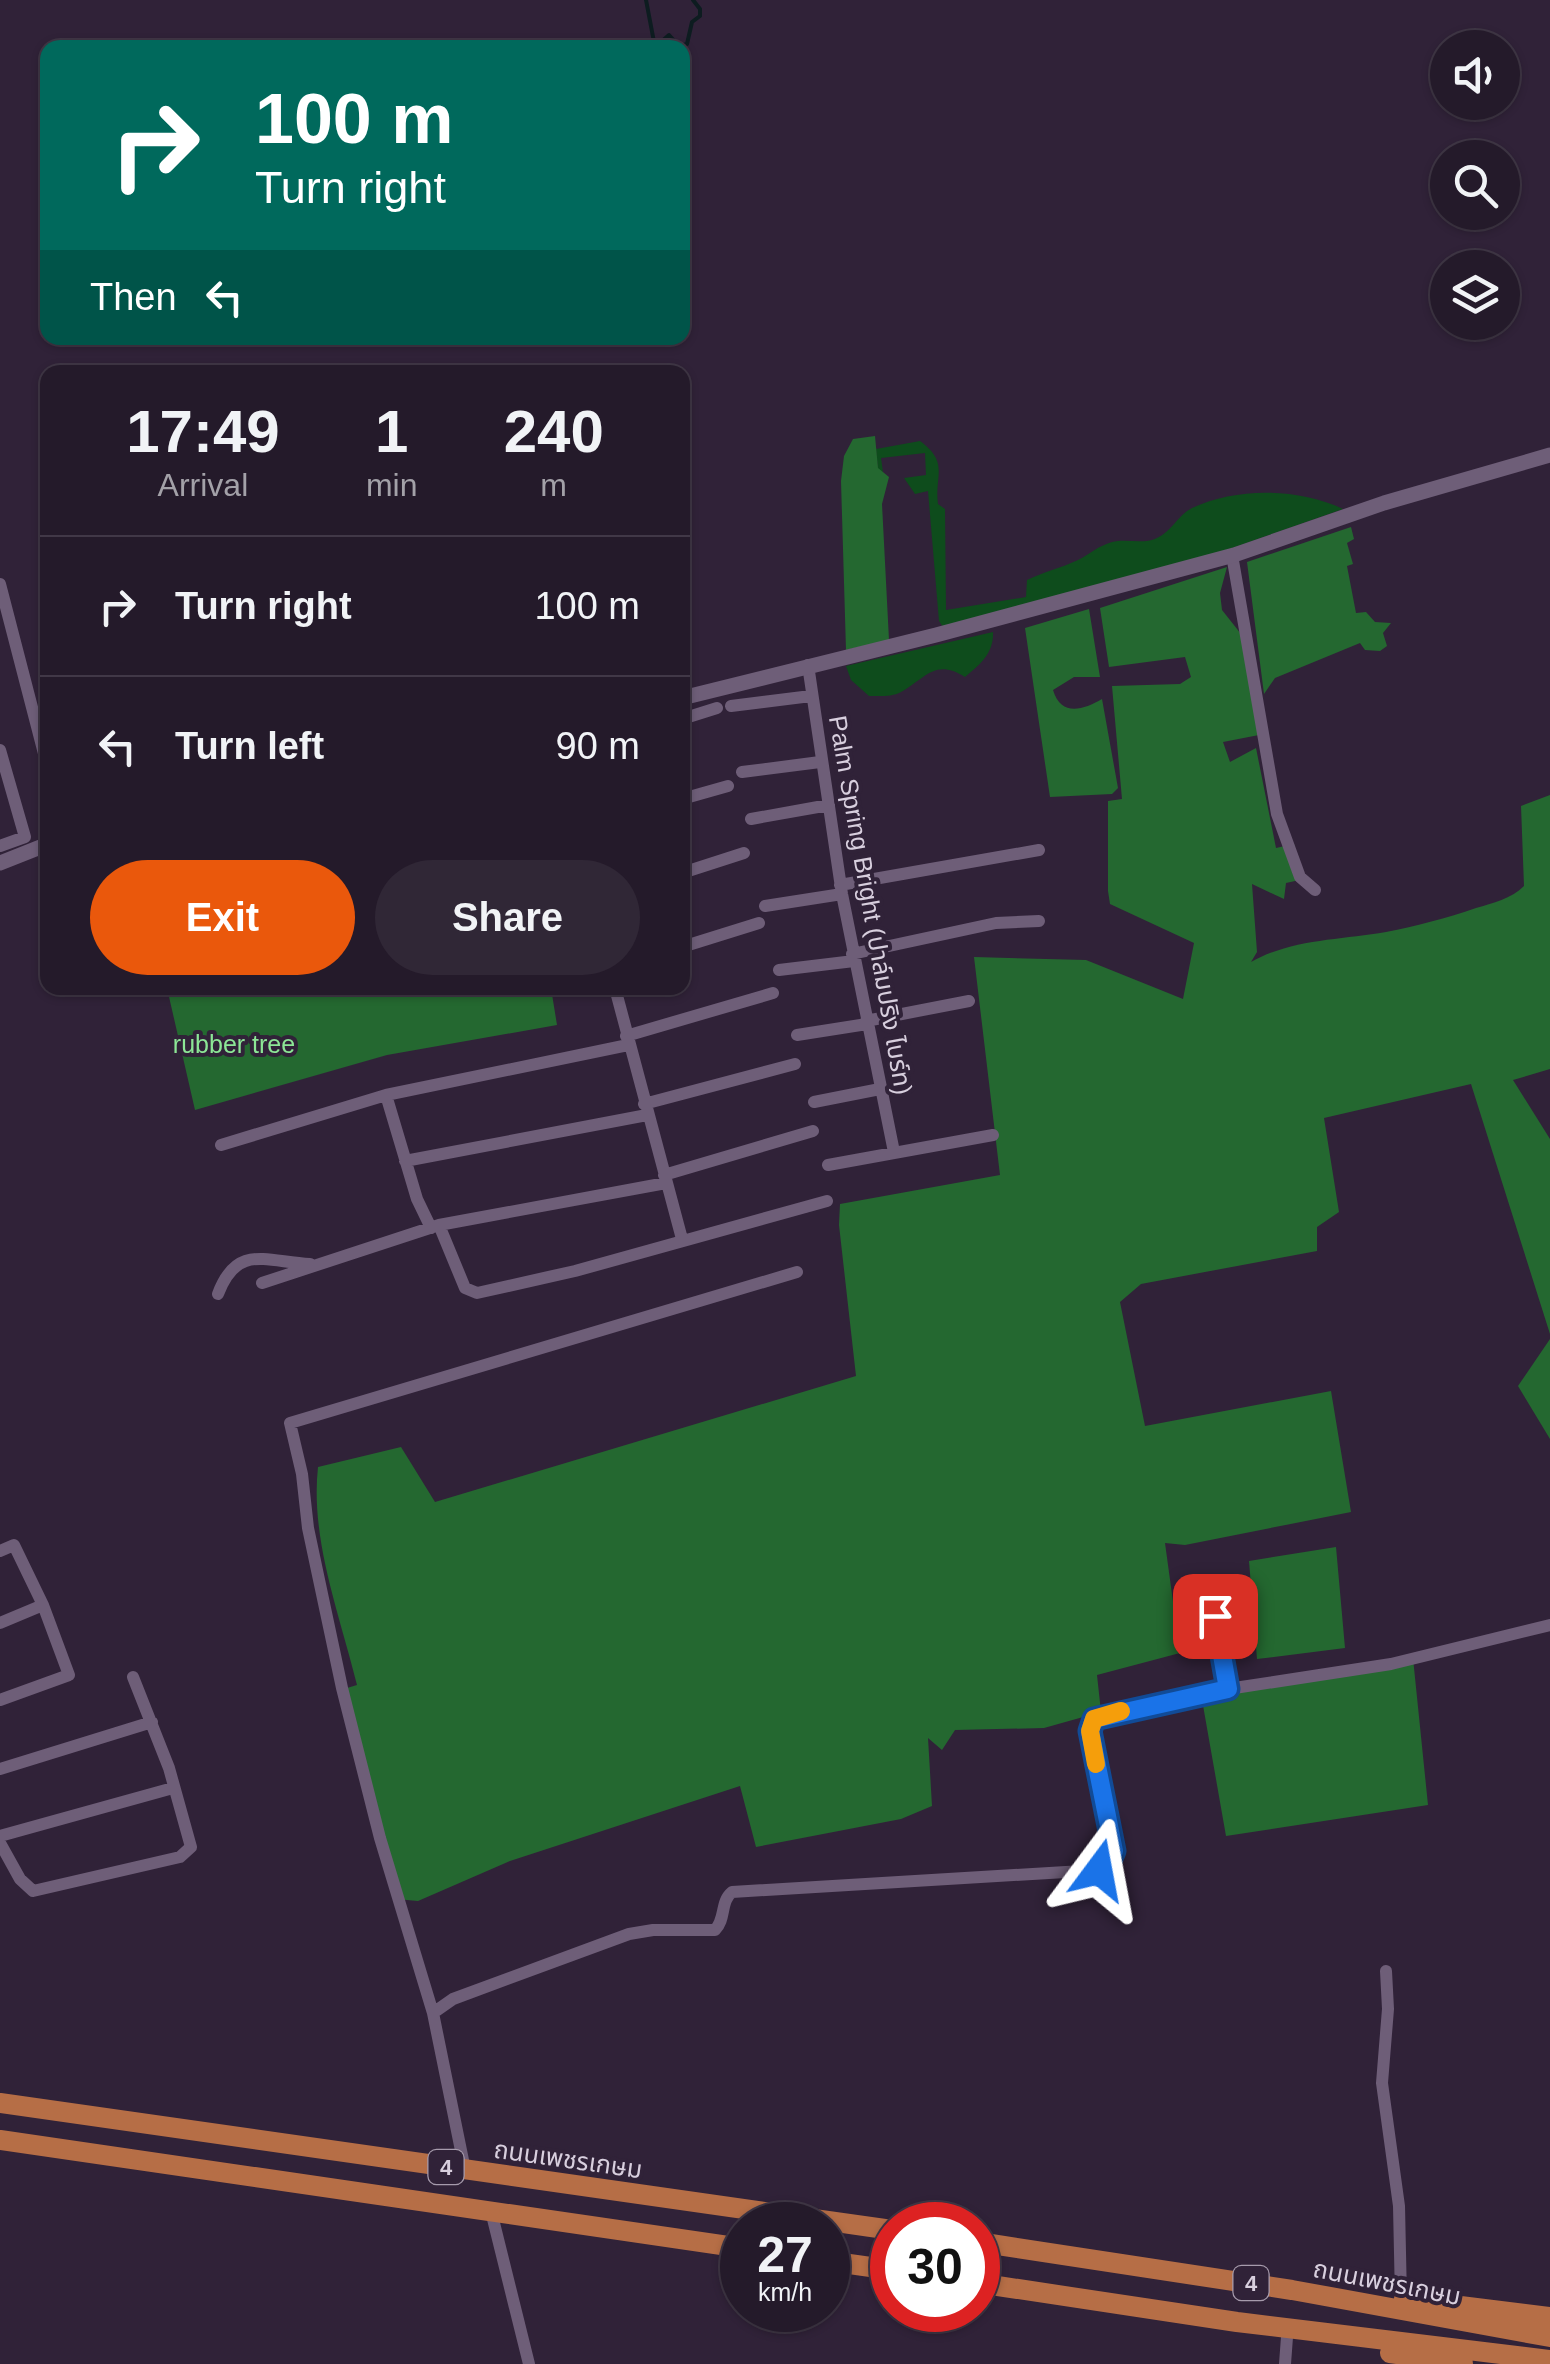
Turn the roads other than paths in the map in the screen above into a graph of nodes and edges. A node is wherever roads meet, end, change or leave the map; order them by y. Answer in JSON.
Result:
{"nodes":[{"id":1,"x":1550,"y":456,"type":"edge"},
{"id":2,"x":1232,"y":555,"type":"junction"},
{"id":3,"x":0,"y":584,"type":"edge"},
{"id":4,"x":808,"y":665,"type":"junction"},
{"id":5,"x":690,"y":696,"type":"edge"},
{"id":6,"x":811,"y":696,"type":"junction"},
{"id":7,"x":690,"y":717,"type":"edge"},
{"id":8,"x":40,"y":738,"type":"edge"},
{"id":9,"x":0,"y":750,"type":"edge"},
{"id":10,"x":820,"y":762,"type":"junction"},
{"id":11,"x":742,"y":772,"type":"dead end"},
{"id":12,"x":728,"y":786,"type":"dead end"},
{"id":13,"x":690,"y":798,"type":"edge"},
{"id":14,"x":829,"y":805,"type":"junction"},
{"id":15,"x":751,"y":819,"type":"dead end"},
{"id":16,"x":0,"y":846,"type":"edge"},
{"id":17,"x":40,"y":847,"type":"edge"},
{"id":18,"x":1039,"y":850,"type":"dead end"},
{"id":19,"x":744,"y":854,"type":"dead end"},
{"id":20,"x":0,"y":863,"type":"edge"},
{"id":21,"x":690,"y":871,"type":"edge"},
{"id":22,"x":841,"y":889,"type":"junction"},
{"id":23,"x":1315,"y":890,"type":"dead end"},
{"id":24,"x":765,"y":906,"type":"dead end"},
{"id":25,"x":1039,"y":921,"type":"dead end"},
{"id":26,"x":759,"y":923,"type":"dead end"},
{"id":27,"x":690,"y":945,"type":"edge"},
{"id":28,"x":853,"y":957,"type":"junction"},
{"id":29,"x":779,"y":970,"type":"dead end"},
{"id":30,"x":773,"y":994,"type":"dead end"},
{"id":31,"x":617,"y":995,"type":"edge"},
{"id":32,"x":969,"y":1001,"type":"dead end"},
{"id":33,"x":867,"y":1022,"type":"junction"},
{"id":34,"x":797,"y":1035,"type":"dead end"},
{"id":35,"x":627,"y":1040,"type":"junction"},
{"id":36,"x":795,"y":1064,"type":"dead end"},
{"id":37,"x":880,"y":1089,"type":"junction"},
{"id":38,"x":386,"y":1095,"type":"junction"},
{"id":39,"x":814,"y":1102,"type":"dead end"},
{"id":40,"x":646,"y":1109,"type":"junction"},
{"id":41,"x":813,"y":1132,"type":"dead end"},
{"id":42,"x":993,"y":1135,"type":"dead end"},
{"id":43,"x":221,"y":1145,"type":"dead end"},
{"id":44,"x":894,"y":1152,"type":"junction"},
{"id":45,"x":406,"y":1162,"type":"junction"},
{"id":46,"x":828,"y":1165,"type":"dead end"},
{"id":47,"x":665,"y":1179,"type":"junction"},
{"id":48,"x":826,"y":1200,"type":"dead end"},
{"id":49,"x":435,"y":1226,"type":"junction"},
{"id":50,"x":682,"y":1240,"type":"junction"},
{"id":51,"x":318,"y":1264,"type":"junction"},
{"id":52,"x":797,"y":1272,"type":"dead end"},
{"id":53,"x":262,"y":1282,"type":"dead end"},
{"id":54,"x":218,"y":1294,"type":"dead end"},
{"id":55,"x":0,"y":1551,"type":"edge"},
{"id":56,"x":1208,"y":1580,"type":"dead end"},
{"id":57,"x":43,"y":1605,"type":"junction"},
{"id":58,"x":0,"y":1623,"type":"edge"},
{"id":59,"x":1550,"y":1625,"type":"edge"},
{"id":60,"x":133,"y":1677,"type":"dead end"},
{"id":61,"x":1228,"y":1689,"type":"junction"},
{"id":62,"x":0,"y":1700,"type":"edge"},
{"id":63,"x":152,"y":1722,"type":"junction"},
{"id":64,"x":0,"y":1769,"type":"edge"},
{"id":65,"x":174,"y":1788,"type":"junction"},
{"id":66,"x":0,"y":1839,"type":"edge"},
{"id":67,"x":1386,"y":1971,"type":"dead end"},
{"id":68,"x":433,"y":2013,"type":"junction"},
{"id":69,"x":0,"y":2104,"type":"edge"},
{"id":70,"x":0,"y":2140,"type":"edge"},
{"id":71,"x":465,"y":2170,"type":"junction"},
{"id":72,"x":491,"y":2211,"type":"junction"},
{"id":73,"x":870,"y":2227,"type":"edge"},
{"id":74,"x":720,"y":2245,"type":"edge"},
{"id":75,"x":1000,"y":2245,"type":"edge"},
{"id":76,"x":1000,"y":2286,"type":"edge"},
{"id":77,"x":1292,"y":2290,"type":"junction"},
{"id":78,"x":1401,"y":2299,"type":"junction"},
{"id":79,"x":1550,"y":2317,"type":"edge"},
{"id":80,"x":1237,"y":2322,"type":"junction"},
{"id":81,"x":1550,"y":2337,"type":"edge"},
{"id":82,"x":1286,"y":2338,"type":"junction"},
{"id":83,"x":1550,"y":2360,"type":"edge"},
{"id":84,"x":529,"y":2364,"type":"edge"},
{"id":85,"x":1284,"y":2364,"type":"edge"},
{"id":86,"x":1463,"y":2364,"type":"edge"}],
"edges":[{"from":1,"to":2,"type":"street"},
{"from":2,"to":4,"type":"street"},
{"from":2,"to":23,"type":"street"},
{"from":3,"to":8,"type":"street"},
{"from":4,"to":5,"type":"street"},
{"from":4,"to":6,"type":"street","name":"Palm Spring Bright (ปาล์มปริง ไบร์ท)"},
{"from":6,"to":7,"type":"street"},
{"from":6,"to":10,"type":"street","name":"Palm Spring Bright (ปาล์มปริง ไบร์ท)"},
{"from":9,"to":16,"type":"street"},
{"from":10,"to":11,"type":"street"},
{"from":10,"to":14,"type":"street","name":"Palm Spring Bright (ปาล์มปริง ไบร์ท)"},
{"from":12,"to":13,"type":"street"},
{"from":14,"to":15,"type":"street"},
{"from":14,"to":22,"type":"street","name":"Palm Spring Bright (ปาล์มปริง ไบร์ท)"},
{"from":17,"to":20,"type":"street"},
{"from":18,"to":22,"type":"street"},
{"from":19,"to":21,"type":"street"},
{"from":22,"to":24,"type":"street"},
{"from":22,"to":28,"type":"street","name":"Palm Spring Bright (ปาล์มปริง ไบร์ท)"},
{"from":25,"to":28,"type":"street"},
{"from":26,"to":27,"type":"street"},
{"from":28,"to":29,"type":"street"},
{"from":28,"to":33,"type":"street","name":"Palm Spring Bright (ปาล์มปริง ไบร์ท)"},
{"from":30,"to":35,"type":"street"},
{"from":31,"to":35,"type":"street"},
{"from":32,"to":33,"type":"street"},
{"from":33,"to":34,"type":"street"},
{"from":33,"to":37,"type":"street","name":"Palm Spring Bright (ปาล์มปริง ไบร์ท)"},
{"from":35,"to":38,"type":"street"},
{"from":35,"to":40,"type":"street"},
{"from":36,"to":40,"type":"street"},
{"from":37,"to":39,"type":"street"},
{"from":37,"to":44,"type":"street","name":"Palm Spring Bright (ปาล์มปริง ไบร์ท)"},
{"from":38,"to":43,"type":"street"},
{"from":38,"to":45,"type":"street"},
{"from":40,"to":45,"type":"street"},
{"from":40,"to":47,"type":"street"},
{"from":41,"to":47,"type":"street"},
{"from":42,"to":44,"type":"street"},
{"from":44,"to":46,"type":"street"},
{"from":45,"to":49,"type":"street"},
{"from":47,"to":49,"type":"street"},
{"from":47,"to":50,"type":"street"},
{"from":48,"to":50,"type":"street"},
{"from":49,"to":50,"type":"street"},
{"from":49,"to":51,"type":"street"},
{"from":51,"to":53,"type":"street"},
{"from":51,"to":54,"type":"street"},
{"from":52,"to":68,"type":"street"},
{"from":55,"to":57,"type":"street"},
{"from":56,"to":61,"type":"street"},
{"from":57,"to":58,"type":"street"},
{"from":57,"to":62,"type":"street"},
{"from":59,"to":61,"type":"street"},
{"from":60,"to":63,"type":"street"},
{"from":61,"to":68,"type":"street"},
{"from":63,"to":64,"type":"street"},
{"from":63,"to":65,"type":"street"},
{"from":65,"to":66,"type":"street"},
{"from":65,"to":66,"type":"street"},
{"from":67,"to":78,"type":"street"},
{"from":68,"to":71,"type":"street"},
{"from":69,"to":71,"type":"highway","name":"ถนนเพชรเกษม","number":"4"},
{"from":70,"to":72,"type":"highway","number":"4"},
{"from":71,"to":73,"type":"highway","name":"ถนนเพชรเกษม","number":"4"},
{"from":72,"to":74,"type":"highway","number":"4"},
{"from":72,"to":84,"type":"street"},
{"from":75,"to":77,"type":"highway","name":"ถนนเพชรเกษม","number":"4"},
{"from":76,"to":80,"type":"highway","name":"ถนนเพชรเกษม","number":"4"},
{"from":77,"to":78,"type":"highway"},
{"from":77,"to":81,"type":"highway","name":"ถนนเพชรเกษม","number":"4"},
{"from":78,"to":79,"type":"highway"},
{"from":80,"to":82,"type":"highway"},
{"from":80,"to":83,"type":"highway","name":"ถนนเพชรเกษม","number":"4"},
{"from":82,"to":85,"type":"street"},
{"from":82,"to":86,"type":"highway"}]}
